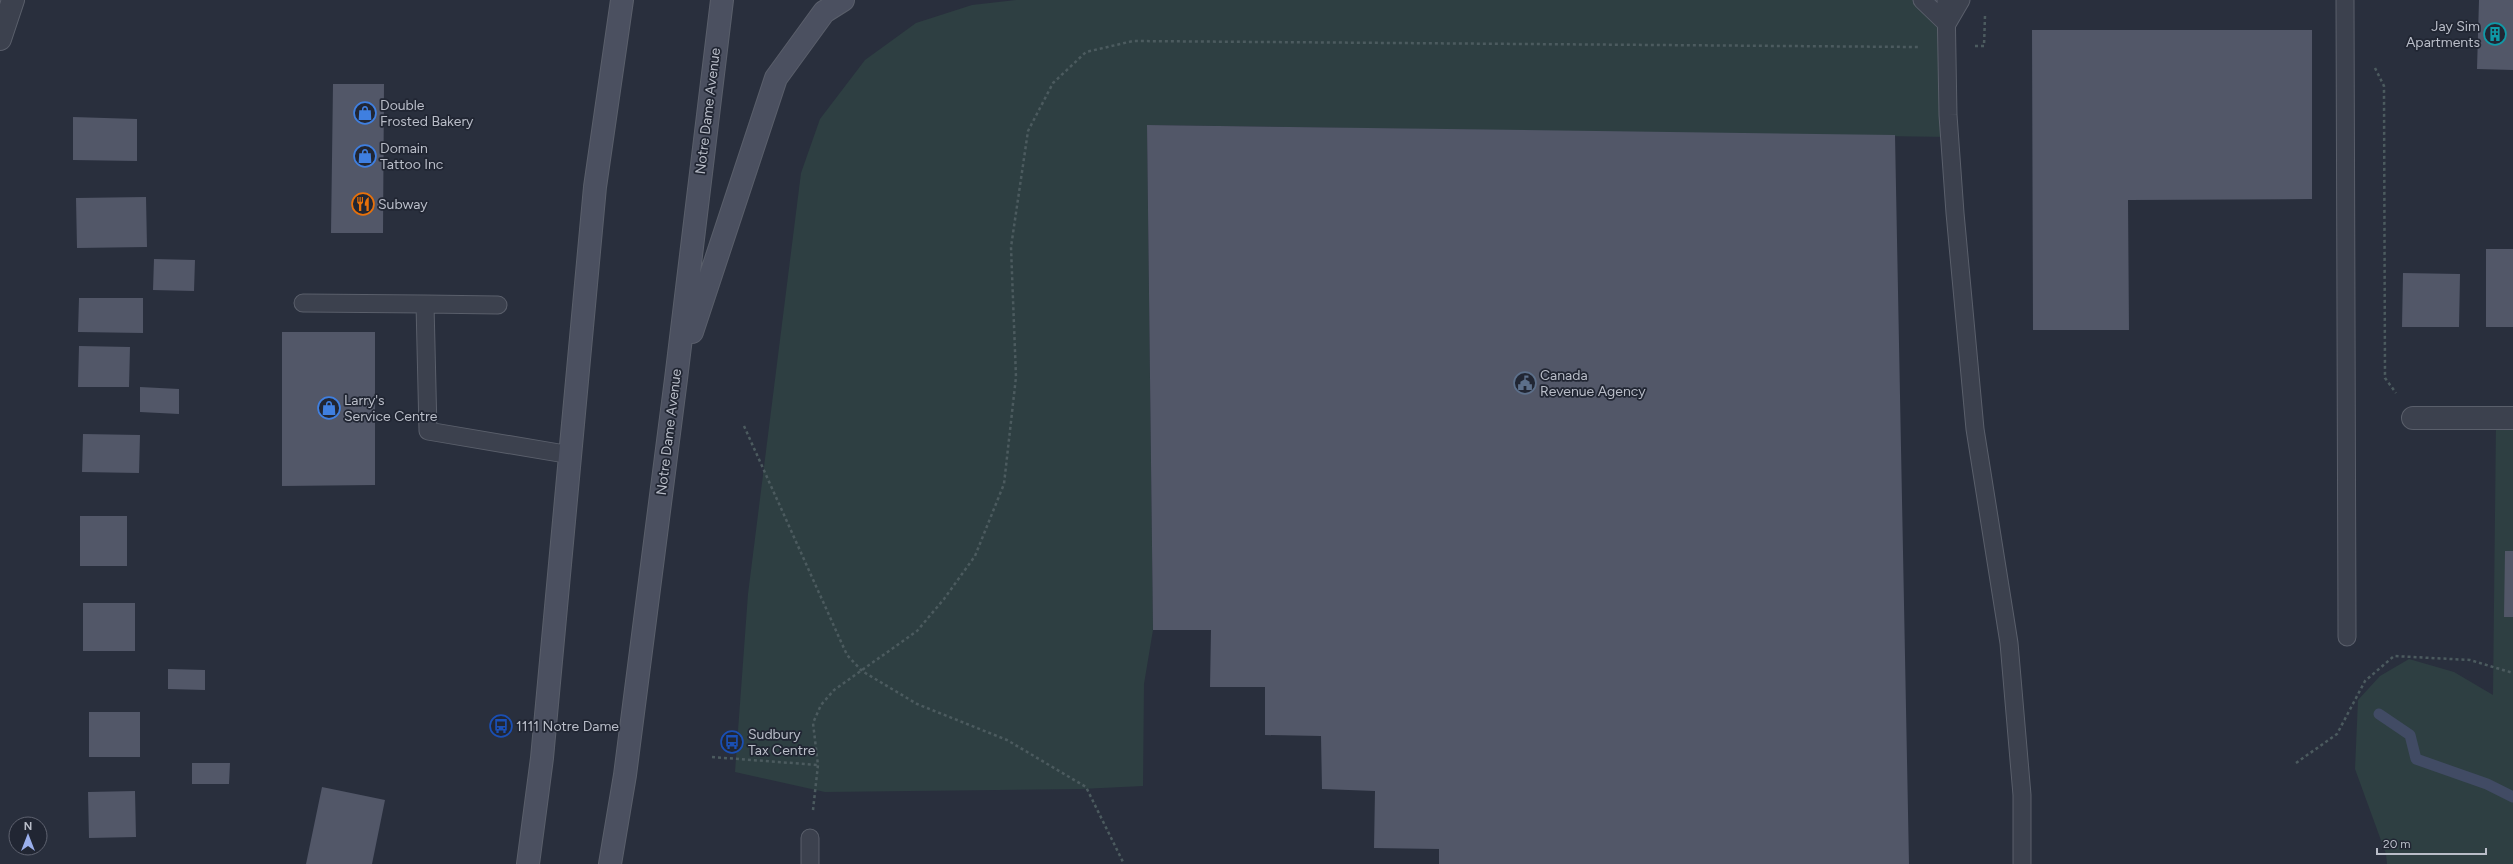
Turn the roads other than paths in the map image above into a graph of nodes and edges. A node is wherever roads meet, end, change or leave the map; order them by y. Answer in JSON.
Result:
{"nodes":[{"id":1,"x":14,"y":0,"type":"edge"},
{"id":2,"x":622,"y":0,"type":"edge"},
{"id":3,"x":722,"y":0,"type":"edge"},
{"id":4,"x":843,"y":0,"type":"edge"},
{"id":5,"x":1922,"y":0,"type":"edge"},
{"id":6,"x":1946,"y":0,"type":"edge"},
{"id":7,"x":1961,"y":0,"type":"edge"},
{"id":8,"x":2345,"y":0,"type":"edge"},
{"id":9,"x":1947,"y":24,"type":"junction"},
{"id":10,"x":0,"y":39,"type":"edge"},
{"id":11,"x":303,"y":302,"type":"dead end"},
{"id":12,"x":425,"y":304,"type":"junction"},
{"id":13,"x":498,"y":305,"type":"dead end"},
{"id":14,"x":676,"y":379,"type":"junction"},
{"id":15,"x":2413,"y":418,"type":"road end"},
{"id":16,"x":2513,"y":418,"type":"edge"},
{"id":17,"x":571,"y":456,"type":"junction"},
{"id":18,"x":2347,"y":637,"type":"dead end"},
{"id":19,"x":810,"y":838,"type":"road end"},
{"id":20,"x":528,"y":864,"type":"edge"},
{"id":21,"x":610,"y":864,"type":"edge"},
{"id":22,"x":810,"y":864,"type":"edge"},
{"id":23,"x":2022,"y":864,"type":"edge"}],
"edges":[{"from":1,"to":10,"type":"street"},
{"from":2,"to":17,"type":"main road"},
{"from":3,"to":14,"type":"main road","name":"Notre Dame Avenue"},
{"from":4,"to":14,"type":"main road"},
{"from":5,"to":9,"type":"lane"},
{"from":6,"to":9,"type":"lane"},
{"from":7,"to":9,"type":"lane"},
{"from":8,"to":18,"type":"lane"},
{"from":9,"to":23,"type":"lane"},
{"from":11,"to":12,"type":"lane"},
{"from":12,"to":13,"type":"lane"},
{"from":12,"to":17,"type":"lane"},
{"from":14,"to":21,"type":"main road","name":"Notre Dame Avenue"},
{"from":15,"to":16,"type":"street"},
{"from":17,"to":20,"type":"main road"},
{"from":19,"to":22,"type":"lane"}]}
